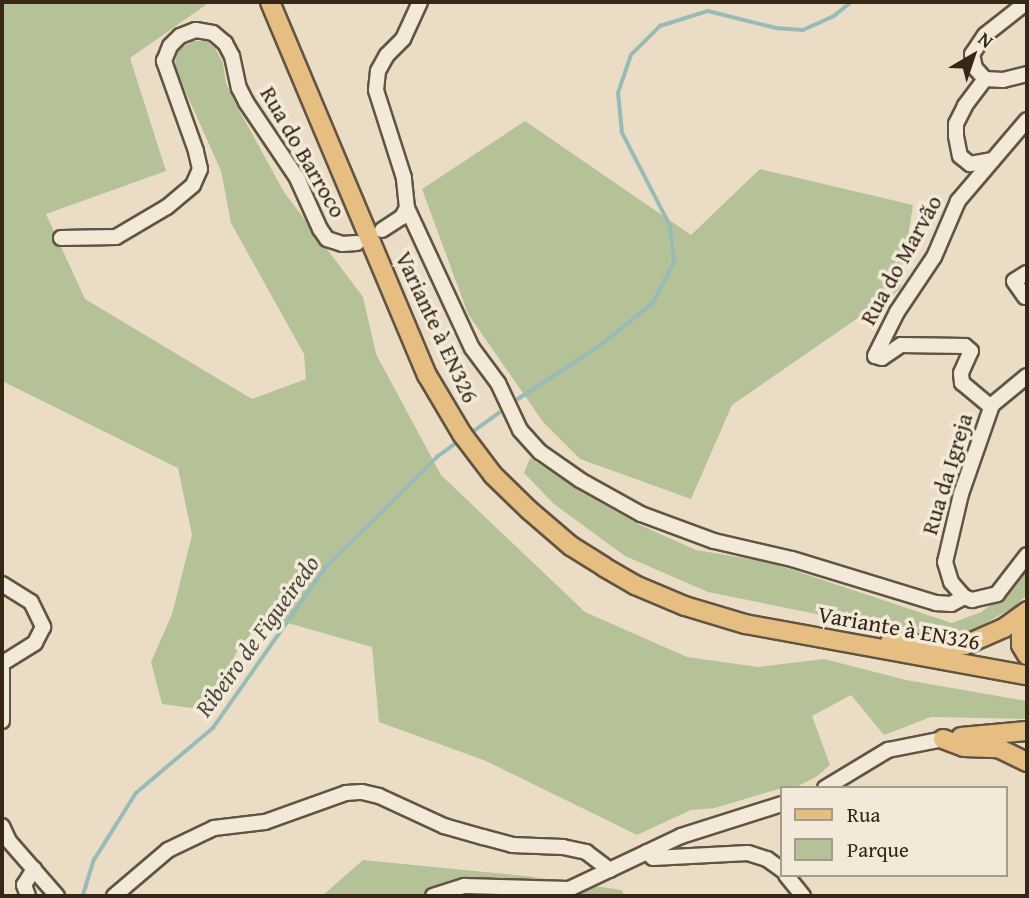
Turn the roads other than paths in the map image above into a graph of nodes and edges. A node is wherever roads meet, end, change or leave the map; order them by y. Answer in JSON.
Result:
{"nodes":[{"id":1,"x":270,"y":2,"type":"edge"},
{"id":2,"x":420,"y":2,"type":"edge"},
{"id":3,"x":1027,"y":2,"type":"edge"},
{"id":4,"x":1027,"y":74,"type":"edge"},
{"id":5,"x":985,"y":79,"type":"junction"},
{"id":6,"x":1026,"y":124,"type":"edge"},
{"id":7,"x":993,"y":160,"type":"junction"},
{"id":8,"x":407,"y":208,"type":"junction"},
{"id":9,"x":382,"y":230,"type":"dead end"},
{"id":10,"x":61,"y":238,"type":"dead end"},
{"id":11,"x":357,"y":243,"type":"dead end"},
{"id":12,"x":1027,"y":273,"type":"edge"},
{"id":13,"x":1025,"y":297,"type":"dead end"},
{"id":14,"x":1027,"y":376,"type":"edge"},
{"id":15,"x":991,"y":407,"type":"junction"},
{"id":16,"x":1027,"y":555,"type":"edge"},
{"id":17,"x":2,"y":584,"type":"edge"},
{"id":18,"x":964,"y":597,"type":"junction"},
{"id":19,"x":1027,"y":611,"type":"edge"},
{"id":20,"x":1027,"y":622,"type":"edge"},
{"id":21,"x":849,"y":645,"type":"junction"},
{"id":22,"x":1027,"y":655,"type":"edge"},
{"id":23,"x":2,"y":667,"type":"edge"},
{"id":24,"x":1027,"y":675,"type":"edge"},
{"id":25,"x":2,"y":721,"type":"edge"},
{"id":26,"x":1027,"y":731,"type":"edge"},
{"id":27,"x":943,"y":739,"type":"junction"},
{"id":28,"x":1027,"y":762,"type":"edge"},
{"id":29,"x":828,"y":786,"type":"edge"},
{"id":30,"x":780,"y":805,"type":"edge"},
{"id":31,"x":2,"y":826,"type":"edge"},
{"id":32,"x":647,"y":852,"type":"junction"},
{"id":33,"x":33,"y":869,"type":"junction"},
{"id":34,"x":780,"y":869,"type":"edge"},
{"id":35,"x":610,"y":870,"type":"junction"},
{"id":36,"x":788,"y":877,"type":"edge"},
{"id":37,"x":28,"y":896,"type":"edge"},
{"id":38,"x":57,"y":896,"type":"edge"},
{"id":39,"x":114,"y":896,"type":"edge"},
{"id":40,"x":433,"y":896,"type":"edge"},
{"id":41,"x":803,"y":896,"type":"edge"}],
"edges":[{"from":1,"to":21,"type":"main road","name":"Variante à EN326"},
{"from":2,"to":8,"type":"street"},
{"from":3,"to":5,"type":"street"},
{"from":4,"to":5,"type":"street"},
{"from":5,"to":7,"type":"street"},
{"from":6,"to":7,"type":"street","name":"Rua do Marvão"},
{"from":7,"to":15,"type":"street","name":"Rua do Marvão"},
{"from":8,"to":9,"type":"street"},
{"from":8,"to":18,"type":"street"},
{"from":10,"to":11,"type":"street","name":"Rua do Barroco"},
{"from":12,"to":13,"type":"street"},
{"from":14,"to":15,"type":"street","name":"Rua da Igreja"},
{"from":15,"to":18,"type":"street","name":"Rua da Igreja"},
{"from":16,"to":18,"type":"street"},
{"from":17,"to":23,"type":"street"},
{"from":19,"to":21,"type":"main road"},
{"from":20,"to":22,"type":"main road"},
{"from":21,"to":24,"type":"main road","name":"Variante à EN326"},
{"from":23,"to":25,"type":"street"},
{"from":26,"to":27,"type":"main road"},
{"from":27,"to":28,"type":"main road"},
{"from":27,"to":29,"type":"street"},
{"from":30,"to":32,"type":"street"},
{"from":31,"to":33,"type":"street"},
{"from":32,"to":34,"type":"street"},
{"from":32,"to":35,"type":"street"},
{"from":33,"to":37,"type":"street"},
{"from":33,"to":38,"type":"street"},
{"from":35,"to":39,"type":"street"},
{"from":35,"to":40,"type":"street"},
{"from":36,"to":41,"type":"street"}]}
